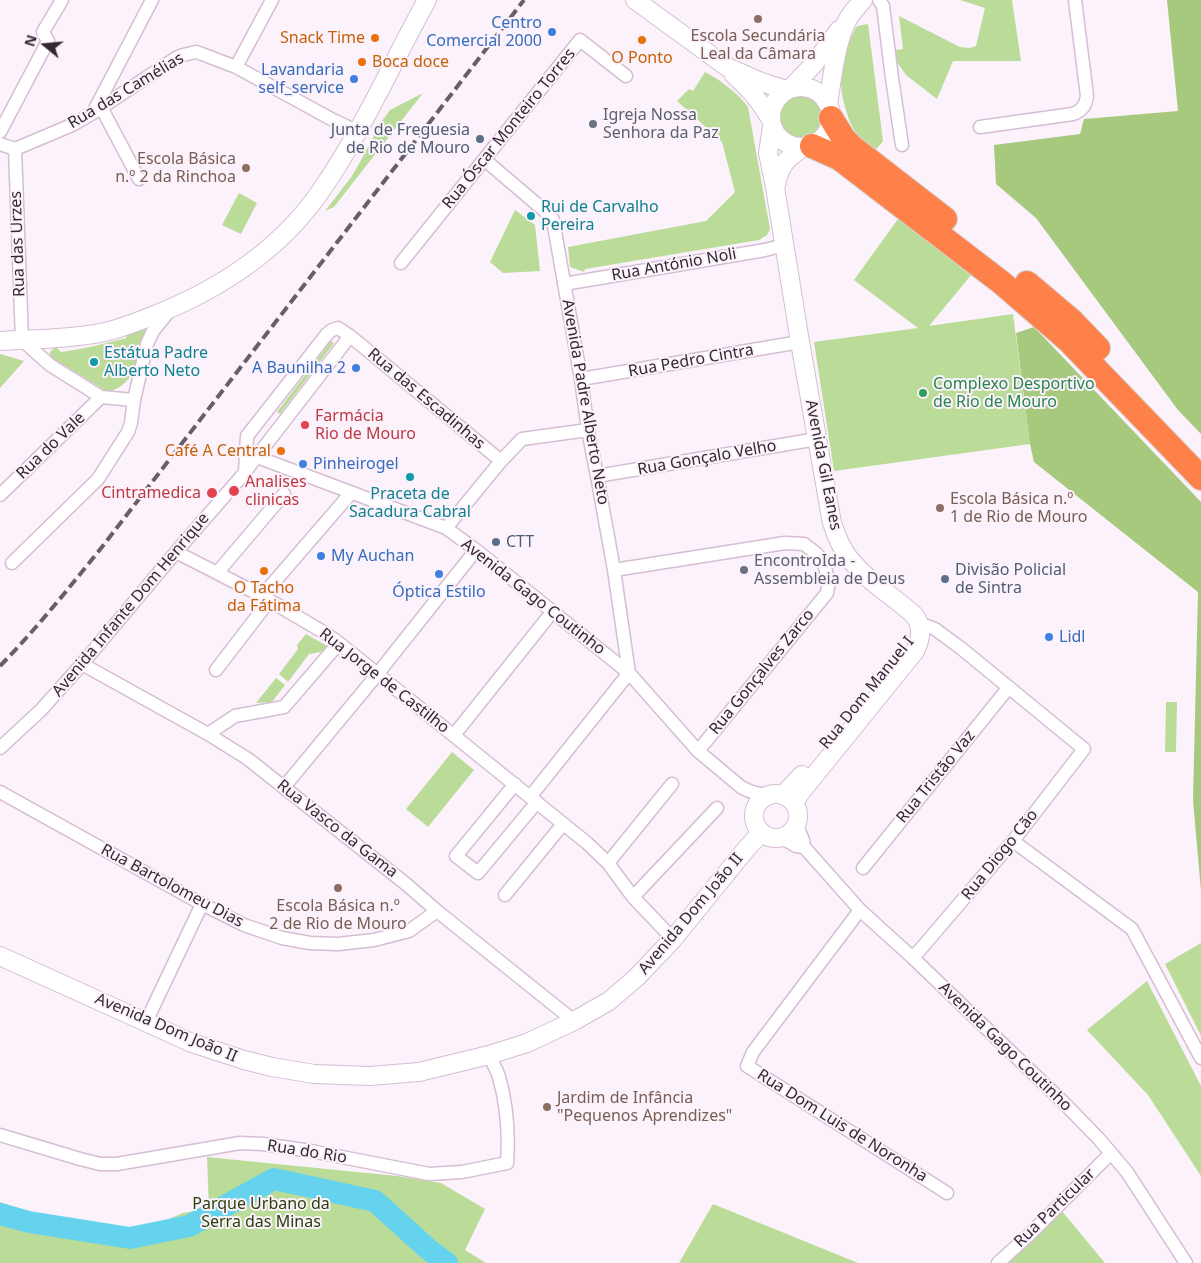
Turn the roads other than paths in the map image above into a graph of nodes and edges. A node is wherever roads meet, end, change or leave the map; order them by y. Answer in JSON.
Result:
{"nodes":[{"id":1,"x":62,"y":0,"type":"edge"},
{"id":2,"x":152,"y":0,"type":"edge"},
{"id":3,"x":272,"y":0,"type":"edge"},
{"id":4,"x":635,"y":0,"type":"edge"},
{"id":5,"x":862,"y":0,"type":"edge"},
{"id":6,"x":879,"y":0,"type":"edge"},
{"id":7,"x":1075,"y":0,"type":"edge"},
{"id":8,"x":422,"y":2,"type":"edge"},
{"id":9,"x":847,"y":20,"type":"junction"},
{"id":10,"x":236,"y":67,"type":"junction"},
{"id":11,"x":726,"y":68,"type":"junction"},
{"id":12,"x":626,"y":76,"type":"dead end"},
{"id":13,"x":789,"y":89,"type":"junction"},
{"id":14,"x":97,"y":110,"type":"junction"},
{"id":15,"x":829,"y":111,"type":"junction"},
{"id":16,"x":771,"y":123,"type":"junction"},
{"id":17,"x":980,"y":127,"type":"dead end"},
{"id":18,"x":0,"y":132,"type":"edge"},
{"id":19,"x":358,"y":132,"type":"junction"},
{"id":20,"x":0,"y":144,"type":"edge"},
{"id":21,"x":902,"y":145,"type":"dead end"},
{"id":22,"x":807,"y":147,"type":"junction"},
{"id":23,"x":15,"y":149,"type":"junction"},
{"id":24,"x":485,"y":160,"type":"junction"},
{"id":25,"x":139,"y":179,"type":"dead end"},
{"id":26,"x":775,"y":187,"type":"junction"},
{"id":27,"x":784,"y":245,"type":"junction"},
{"id":28,"x":401,"y":263,"type":"dead end"},
{"id":29,"x":564,"y":284,"type":"junction"},
{"id":30,"x":172,"y":309,"type":"junction"},
{"id":31,"x":350,"y":336,"type":"junction"},
{"id":32,"x":0,"y":340,"type":"edge"},
{"id":33,"x":22,"y":340,"type":"junction"},
{"id":34,"x":800,"y":342,"type":"junction"},
{"id":35,"x":581,"y":380,"type":"junction"},
{"id":36,"x":101,"y":397,"type":"junction"},
{"id":37,"x":134,"y":400,"type":"junction"},
{"id":38,"x":588,"y":430,"type":"junction"},
{"id":39,"x":817,"y":439,"type":"junction"},
{"id":40,"x":1201,"y":455,"type":"edge"},
{"id":41,"x":257,"y":457,"type":"junction"},
{"id":42,"x":501,"y":462,"type":"junction"},
{"id":43,"x":245,"y":472,"type":"junction"},
{"id":44,"x":597,"y":476,"type":"junction"},
{"id":45,"x":1201,"y":478,"type":"edge"},
{"id":46,"x":351,"y":493,"type":"junction"},
{"id":47,"x":284,"y":494,"type":"dead end"},
{"id":48,"x":0,"y":495,"type":"edge"},
{"id":49,"x":446,"y":528,"type":"junction"},
{"id":50,"x":476,"y":550,"type":"junction"},
{"id":51,"x":176,"y":552,"type":"junction"},
{"id":52,"x":12,"y":563,"type":"dead end"},
{"id":53,"x":614,"y":570,"type":"junction"},
{"id":54,"x":217,"y":573,"type":"junction"},
{"id":55,"x":265,"y":598,"type":"junction"},
{"id":56,"x":553,"y":611,"type":"junction"},
{"id":57,"x":919,"y":623,"type":"junction"},
{"id":58,"x":339,"y":643,"type":"junction"},
{"id":59,"x":82,"y":664,"type":"junction"},
{"id":60,"x":216,"y":670,"type":"dead end"},
{"id":61,"x":378,"y":673,"type":"junction"},
{"id":62,"x":629,"y":673,"type":"junction"},
{"id":63,"x":1009,"y":687,"type":"junction"},
{"id":64,"x":208,"y":734,"type":"junction"},
{"id":65,"x":454,"y":735,"type":"junction"},
{"id":66,"x":0,"y":748,"type":"edge"},
{"id":67,"x":1084,"y":749,"type":"joint"},
{"id":68,"x":698,"y":751,"type":"junction"},
{"id":69,"x":515,"y":784,"type":"junction"},
{"id":70,"x":672,"y":784,"type":"dead end"},
{"id":71,"x":284,"y":787,"type":"junction"},
{"id":72,"x":0,"y":792,"type":"edge"},
{"id":73,"x":783,"y":798,"type":"junction"},
{"id":74,"x":533,"y":799,"type":"junction"},
{"id":75,"x":717,"y":808,"type":"dead end"},
{"id":76,"x":563,"y":824,"type":"junction"},
{"id":77,"x":797,"y":826,"type":"junction"},
{"id":78,"x":761,"y":833,"type":"junction"},
{"id":79,"x":782,"y":838,"type":"junction"},
{"id":80,"x":1013,"y":841,"type":"junction"},
{"id":81,"x":804,"y":847,"type":"junction"},
{"id":82,"x":608,"y":863,"type":"junction"},
{"id":83,"x":863,"y":868,"type":"dead end"},
{"id":84,"x":505,"y":895,"type":"dead end"},
{"id":85,"x":633,"y":897,"type":"junction"},
{"id":86,"x":202,"y":904,"type":"junction"},
{"id":87,"x":860,"y":910,"type":"junction"},
{"id":88,"x":437,"y":911,"type":"junction"},
{"id":89,"x":673,"y":939,"type":"junction"},
{"id":90,"x":0,"y":956,"type":"edge"},
{"id":91,"x":913,"y":958,"type":"junction"},
{"id":92,"x":574,"y":1021,"type":"junction"},
{"id":93,"x":146,"y":1022,"type":"junction"},
{"id":94,"x":489,"y":1055,"type":"junction"},
{"id":95,"x":1201,"y":1058,"type":"edge"},
{"id":96,"x":0,"y":1135,"type":"edge"},
{"id":97,"x":1111,"y":1153,"type":"junction"},
{"id":98,"x":947,"y":1193,"type":"dead end"},
{"id":99,"x":998,"y":1263,"type":"edge"},
{"id":100,"x":1186,"y":1263,"type":"edge"}],
"edges":[{"from":1,"to":18,"type":"street"},
{"from":2,"to":14,"type":"street"},
{"from":3,"to":10,"type":"street"},
{"from":4,"to":11,"type":"street"},
{"from":5,"to":9,"type":"street"},
{"from":6,"to":21,"type":"street"},
{"from":7,"to":17,"type":"street"},
{"from":8,"to":19,"type":"street"},
{"from":9,"to":13,"type":"street"},
{"from":9,"to":15,"type":"street"},
{"from":10,"to":14,"type":"street","name":"Rua das Camélias"},
{"from":10,"to":19,"type":"street","name":"Rua das Camélias"},
{"from":11,"to":13,"type":"street"},
{"from":11,"to":16,"type":"street"},
{"from":12,"to":24,"type":"street","name":"Rua Óscar Monteiro Torres"},
{"from":13,"to":15,"type":"street"},
{"from":13,"to":16,"type":"street"},
{"from":14,"to":23,"type":"street","name":"Rua das Camélias"},
{"from":14,"to":25,"type":"street"},
{"from":15,"to":22,"type":"street"},
{"from":15,"to":40,"type":"highway"},
{"from":16,"to":22,"type":"street"},
{"from":16,"to":26,"type":"street","name":"Avenida Gil Eanes"},
{"from":19,"to":30,"type":"street"},
{"from":20,"to":23,"type":"street"},
{"from":22,"to":26,"type":"street"},
{"from":22,"to":45,"type":"highway"},
{"from":23,"to":33,"type":"street","name":"Rua das Urzes"},
{"from":24,"to":28,"type":"street","name":"Rua Óscar Monteiro Torres"},
{"from":24,"to":29,"type":"street","name":"Avenida Padre Alberto Neto"},
{"from":26,"to":27,"type":"street","name":"Avenida Gil Eanes"},
{"from":27,"to":29,"type":"street","name":"Rua António Noli"},
{"from":27,"to":34,"type":"street","name":"Avenida Gil Eanes"},
{"from":29,"to":35,"type":"street","name":"Avenida Padre Alberto Neto"},
{"from":30,"to":33,"type":"street"},
{"from":30,"to":37,"type":"street"},
{"from":31,"to":41,"type":"street"},
{"from":31,"to":42,"type":"street","name":"Rua das Escadinhas"},
{"from":31,"to":43,"type":"street"},
{"from":32,"to":33,"type":"street"},
{"from":33,"to":36,"type":"street"},
{"from":34,"to":35,"type":"street","name":"Rua Pedro Cintra"},
{"from":34,"to":39,"type":"street","name":"Avenida Gil Eanes"},
{"from":35,"to":38,"type":"street","name":"Avenida Padre Alberto Neto"},
{"from":36,"to":37,"type":"street"},
{"from":36,"to":48,"type":"street","name":"Rua do Vale"},
{"from":37,"to":52,"type":"street"},
{"from":38,"to":42,"type":"street"},
{"from":38,"to":44,"type":"street","name":"Avenida Padre Alberto Neto"},
{"from":39,"to":44,"type":"street","name":"Rua Gonçalo Velho"},
{"from":39,"to":57,"type":"street","name":"Avenida Gil Eanes"},
{"from":41,"to":43,"type":"street","name":"Avenida Infante Dom Henrique"},
{"from":41,"to":46,"type":"street","name":"Avenida Gago Coutinho"},
{"from":42,"to":49,"type":"street"},
{"from":43,"to":51,"type":"street","name":"Avenida Infante Dom Henrique"},
{"from":44,"to":53,"type":"street","name":"Avenida Padre Alberto Neto"},
{"from":46,"to":49,"type":"street","name":"Avenida Gago Coutinho"},
{"from":46,"to":55,"type":"street"},
{"from":47,"to":54,"type":"street"},
{"from":49,"to":50,"type":"street","name":"Avenida Gago Coutinho"},
{"from":50,"to":56,"type":"street","name":"Avenida Gago Coutinho"},
{"from":50,"to":61,"type":"street"},
{"from":51,"to":54,"type":"street","name":"Rua Jorge de Castilho"},
{"from":51,"to":59,"type":"street","name":"Avenida Infante Dom Henrique"},
{"from":53,"to":62,"type":"street","name":"Avenida Padre Alberto Neto"},
{"from":53,"to":68,"type":"street","name":"Rua Gonçalves Zarco"},
{"from":54,"to":55,"type":"street","name":"Rua Jorge de Castilho"},
{"from":55,"to":58,"type":"street","name":"Rua Jorge de Castilho"},
{"from":55,"to":60,"type":"street"},
{"from":56,"to":62,"type":"street","name":"Avenida Gago Coutinho"},
{"from":56,"to":65,"type":"street"},
{"from":57,"to":63,"type":"street","name":"Avenida Gil Eanes"},
{"from":57,"to":73,"type":"street","name":"Rua Dom Manuel I"},
{"from":58,"to":61,"type":"street","name":"Rua Jorge de Castilho"},
{"from":58,"to":64,"type":"street"},
{"from":59,"to":64,"type":"street","name":"Rua Vasco da Gama"},
{"from":59,"to":66,"type":"street","name":"Avenida Infante Dom Henrique"},
{"from":61,"to":65,"type":"street","name":"Rua Jorge de Castilho"},
{"from":61,"to":71,"type":"street"},
{"from":62,"to":68,"type":"street","name":"Avenida Gago Coutinho"},
{"from":62,"to":74,"type":"street"},
{"from":63,"to":67,"type":"street","name":"Avenida Gil Eanes"},
{"from":63,"to":83,"type":"street","name":"Rua Tristão Vaz"},
{"from":64,"to":71,"type":"street","name":"Rua Vasco da Gama"},
{"from":65,"to":69,"type":"street","name":"Rua Jorge de Castilho"},
{"from":67,"to":80,"type":"street","name":"Rua Diogo Cão"},
{"from":68,"to":73,"type":"street","name":"Avenida Gago Coutinho"},
{"from":69,"to":74,"type":"street","name":"Rua Jorge de Castilho"},
{"from":69,"to":74,"type":"street"},
{"from":70,"to":82,"type":"street"},
{"from":71,"to":88,"type":"street","name":"Rua Vasco da Gama"},
{"from":72,"to":86,"type":"street","name":"Rua Bartolomeu Dias"},
{"from":73,"to":77,"type":"street"},
{"from":73,"to":78,"type":"street"},
{"from":74,"to":76,"type":"street","name":"Rua Jorge de Castilho"},
{"from":75,"to":85,"type":"street"},
{"from":76,"to":82,"type":"street","name":"Rua Jorge de Castilho"},
{"from":76,"to":84,"type":"street"},
{"from":77,"to":79,"type":"street"},
{"from":77,"to":81,"type":"street","name":"Avenida Gago Coutinho"},
{"from":78,"to":79,"type":"street"},
{"from":78,"to":89,"type":"street","name":"Avenida Dom João II"},
{"from":79,"to":81,"type":"street","name":"Avenida Gago Coutinho"},
{"from":80,"to":91,"type":"street","name":"Rua Diogo Cão"},
{"from":80,"to":95,"type":"street"},
{"from":81,"to":87,"type":"street","name":"Avenida Gago Coutinho"},
{"from":82,"to":85,"type":"street","name":"Rua Jorge de Castilho"},
{"from":85,"to":89,"type":"street","name":"Rua Jorge de Castilho"},
{"from":86,"to":88,"type":"street","name":"Rua Bartolomeu Dias"},
{"from":86,"to":93,"type":"street"},
{"from":87,"to":91,"type":"street","name":"Avenida Gago Coutinho"},
{"from":87,"to":98,"type":"street","name":"Rua Dom Luis de Noronha"},
{"from":88,"to":92,"type":"street","name":"Rua Vasco da Gama"},
{"from":89,"to":92,"type":"street","name":"Avenida Dom João II"},
{"from":90,"to":93,"type":"street","name":"Avenida Dom João II"},
{"from":91,"to":97,"type":"street","name":"Avenida Gago Coutinho"},
{"from":92,"to":94,"type":"street","name":"Avenida Dom João II"},
{"from":93,"to":94,"type":"street","name":"Avenida Dom João II"},
{"from":94,"to":96,"type":"street","name":"Rua do Rio"},
{"from":97,"to":99,"type":"street","name":"Rua Particular"},
{"from":97,"to":100,"type":"street","name":"Avenida Gago Coutinho"}]}
